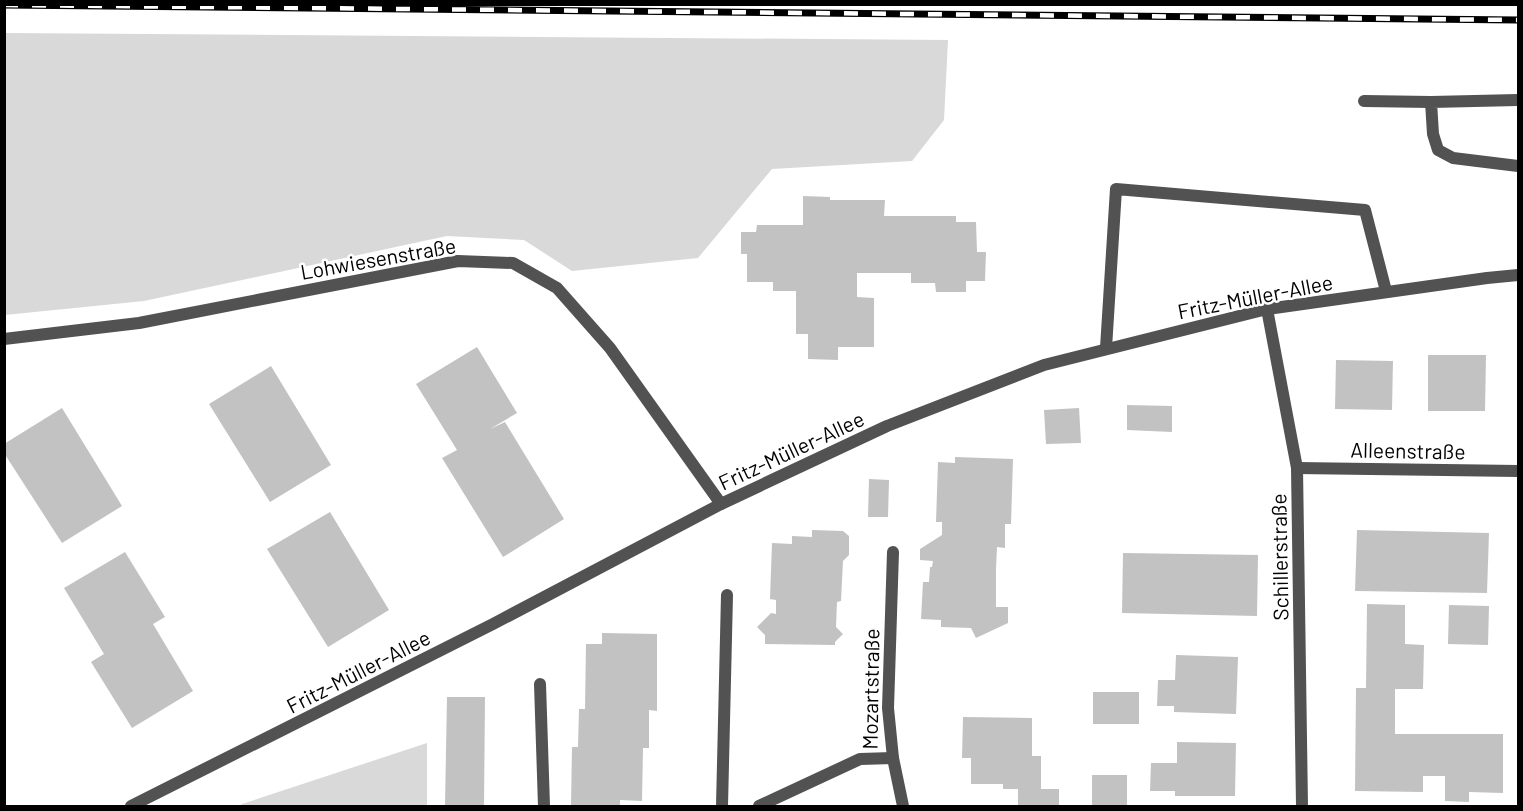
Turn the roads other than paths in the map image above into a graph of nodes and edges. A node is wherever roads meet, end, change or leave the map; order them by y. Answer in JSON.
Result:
{"nodes":[{"id":1,"x":1518,"y":100,"type":"edge"},
{"id":2,"x":1364,"y":101,"type":"dead end"},
{"id":3,"x":1431,"y":102,"type":"junction"},
{"id":4,"x":1518,"y":166,"type":"edge"},
{"id":5,"x":1518,"y":275,"type":"edge"},
{"id":6,"x":1386,"y":291,"type":"junction"},
{"id":7,"x":1267,"y":309,"type":"junction"},
{"id":8,"x":4,"y":339,"type":"edge"},
{"id":9,"x":1106,"y":348,"type":"junction"},
{"id":10,"x":1297,"y":468,"type":"junction"},
{"id":11,"x":1518,"y":471,"type":"edge"},
{"id":12,"x":721,"y":504,"type":"junction"},
{"id":13,"x":893,"y":552,"type":"dead end"},
{"id":14,"x":727,"y":595,"type":"dead end"},
{"id":15,"x":540,"y":684,"type":"dead end"},
{"id":16,"x":892,"y":758,"type":"junction"},
{"id":17,"x":132,"y":806,"type":"edge"},
{"id":18,"x":544,"y":807,"type":"edge"},
{"id":19,"x":722,"y":807,"type":"edge"},
{"id":20,"x":759,"y":807,"type":"edge"},
{"id":21,"x":903,"y":807,"type":"edge"},
{"id":22,"x":1302,"y":807,"type":"edge"}],
"edges":[{"from":1,"to":3,"type":"street"},
{"from":2,"to":3,"type":"street"},
{"from":3,"to":4,"type":"street"},
{"from":5,"to":6,"type":"street","name":"Fritz-Müller-Allee"},
{"from":6,"to":7,"type":"street","name":"Fritz-Müller-Allee"},
{"from":6,"to":9,"type":"street"},
{"from":7,"to":9,"type":"street","name":"Fritz-Müller-Allee"},
{"from":7,"to":10,"type":"street","name":"Schillerstraße"},
{"from":8,"to":12,"type":"street","name":"Lohwiesenstraße"},
{"from":9,"to":12,"type":"street","name":"Fritz-Müller-Allee"},
{"from":10,"to":11,"type":"street","name":"Alleenstraße"},
{"from":10,"to":22,"type":"street","name":"Schillerstraße"},
{"from":12,"to":17,"type":"street","name":"Fritz-Müller-Allee"},
{"from":13,"to":16,"type":"street","name":"Mozartstraße"},
{"from":14,"to":19,"type":"street"},
{"from":15,"to":18,"type":"street"},
{"from":16,"to":20,"type":"street","name":"Mozartstraße"},
{"from":16,"to":21,"type":"street"}]}
